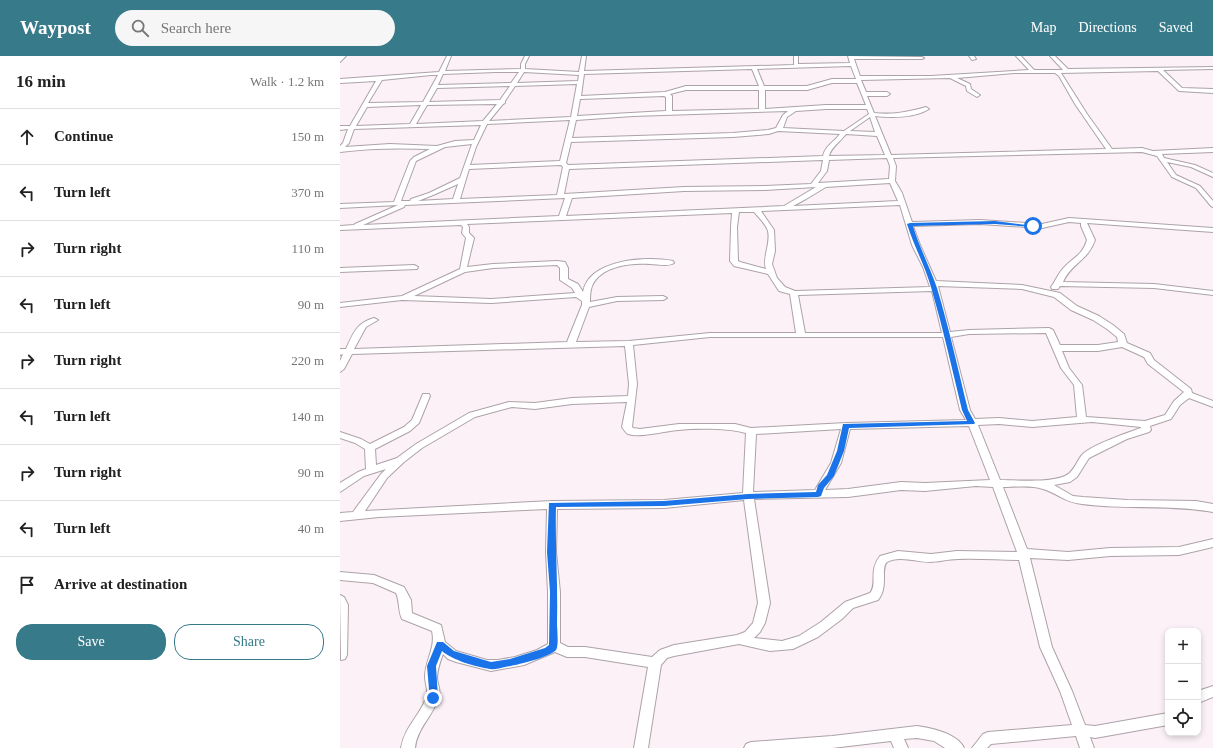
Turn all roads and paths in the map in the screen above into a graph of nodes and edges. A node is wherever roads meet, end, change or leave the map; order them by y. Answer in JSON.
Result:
{"nodes":[{"id":1,"x":343,"y":56,"type":"edge"},
{"id":2,"x":449,"y":56,"type":"edge"},
{"id":3,"x":527,"y":56,"type":"edge"},
{"id":4,"x":584,"y":56,"type":"edge"},
{"id":5,"x":796,"y":56,"type":"edge"},
{"id":6,"x":1018,"y":56,"type":"edge"},
{"id":7,"x":1052,"y":56,"type":"edge"},
{"id":8,"x":922,"y":58,"type":"dead end"},
{"id":9,"x":852,"y":59,"type":"edge"},
{"id":10,"x":340,"y":60,"type":"edge"},
{"id":11,"x":796,"y":66,"type":"junction"},
{"id":12,"x":754,"y":67,"type":"junction"},
{"id":13,"x":1213,"y":68,"type":"edge"},
{"id":14,"x":1159,"y":69,"type":"junction"},
{"id":15,"x":522,"y":70,"type":"junction"},
{"id":16,"x":1056,"y":71,"type":"junction"},
{"id":17,"x":1066,"y":71,"type":"junction"},
{"id":18,"x":1033,"y":72,"type":"junction"},
{"id":19,"x":440,"y":73,"type":"junction"},
{"id":20,"x":582,"y":73,"type":"junction"},
{"id":21,"x":952,"y":76,"type":"junction"},
{"id":22,"x":380,"y":79,"type":"junction"},
{"id":23,"x":858,"y":79,"type":"junction"},
{"id":24,"x":340,"y":81,"type":"edge"},
{"id":25,"x":579,"y":82,"type":"junction"},
{"id":26,"x":513,"y":85,"type":"junction"},
{"id":27,"x":435,"y":87,"type":"junction"},
{"id":28,"x":762,"y":88,"type":"junction"},
{"id":29,"x":1213,"y":90,"type":"edge"},
{"id":30,"x":666,"y":94,"type":"junction"},
{"id":31,"x":864,"y":94,"type":"junction"},
{"id":32,"x":887,"y":94,"type":"dead end"},
{"id":33,"x":977,"y":95,"type":"dead end"},
{"id":34,"x":578,"y":98,"type":"junction"},
{"id":35,"x":503,"y":102,"type":"junction"},
{"id":36,"x":425,"y":103,"type":"junction"},
{"id":37,"x":366,"y":105,"type":"junction"},
{"id":38,"x":926,"y":109,"type":"dead end"},
{"id":39,"x":795,"y":110,"type":"junction"},
{"id":40,"x":762,"y":111,"type":"junction"},
{"id":41,"x":871,"y":111,"type":"junction"},
{"id":42,"x":669,"y":114,"type":"junction"},
{"id":43,"x":573,"y":118,"type":"junction"},
{"id":44,"x":486,"y":122,"type":"junction"},
{"id":45,"x":412,"y":125,"type":"junction"},
{"id":46,"x":352,"y":127,"type":"junction"},
{"id":47,"x":340,"y":128,"type":"edge"},
{"id":48,"x":778,"y":129,"type":"junction"},
{"id":49,"x":844,"y":133,"type":"junction"},
{"id":50,"x":879,"y":134,"type":"junction"},
{"id":51,"x":569,"y":140,"type":"junction"},
{"id":52,"x":475,"y":142,"type":"junction"},
{"id":53,"x":436,"y":147,"type":"junction"},
{"id":54,"x":1213,"y":150,"type":"edge"},
{"id":55,"x":1110,"y":151,"type":"junction"},
{"id":56,"x":1154,"y":153,"type":"junction"},
{"id":57,"x":890,"y":158,"type":"junction"},
{"id":58,"x":1162,"y":159,"type":"junction"},
{"id":59,"x":826,"y":160,"type":"junction"},
{"id":60,"x":565,"y":165,"type":"junction"},
{"id":61,"x":467,"y":167,"type":"junction"},
{"id":62,"x":1213,"y":174,"type":"edge"},
{"id":63,"x":463,"y":179,"type":"junction"},
{"id":64,"x":892,"y":181,"type":"junction"},
{"id":65,"x":814,"y":185,"type":"junction"},
{"id":66,"x":825,"y":185,"type":"junction"},
{"id":67,"x":560,"y":196,"type":"junction"},
{"id":68,"x":569,"y":196,"type":"junction"},
{"id":69,"x":456,"y":201,"type":"junction"},
{"id":70,"x":409,"y":203,"type":"junction"},
{"id":71,"x":902,"y":203,"type":"junction"},
{"id":72,"x":397,"y":204,"type":"junction"},
{"id":73,"x":1213,"y":205,"type":"edge"},
{"id":74,"x":340,"y":206,"type":"edge"},
{"id":75,"x":785,"y":208,"type":"junction"},
{"id":76,"x":756,"y":209,"type":"junction"},
{"id":77,"x":736,"y":210,"type":"junction"},
{"id":78,"x":562,"y":218,"type":"junction"},
{"id":79,"x":1084,"y":221,"type":"junction"},
{"id":80,"x":462,"y":222,"type":"junction"},
{"id":81,"x":910,"y":224,"type":"junction"},
{"id":82,"x":340,"y":228,"type":"edge"},
{"id":83,"x":350,"y":228,"type":"junction"},
{"id":84,"x":1213,"y":230,"type":"edge"},
{"id":85,"x":670,"y":263,"type":"dead end"},
{"id":86,"x":414,"y":267,"type":"dead end"},
{"id":87,"x":340,"y":270,"type":"edge"},
{"id":88,"x":463,"y":270,"type":"junction"},
{"id":89,"x":771,"y":272,"type":"junction"},
{"id":90,"x":1059,"y":284,"type":"junction"},
{"id":91,"x":933,"y":286,"type":"junction"},
{"id":92,"x":1038,"y":292,"type":"junction"},
{"id":93,"x":794,"y":293,"type":"junction"},
{"id":94,"x":1213,"y":293,"type":"edge"},
{"id":95,"x":577,"y":295,"type":"junction"},
{"id":96,"x":402,"y":298,"type":"junction"},
{"id":97,"x":662,"y":298,"type":"dead end"},
{"id":98,"x":586,"y":302,"type":"junction"},
{"id":99,"x":340,"y":305,"type":"edge"},
{"id":100,"x":374,"y":320,"type":"dead end"},
{"id":101,"x":946,"y":335,"type":"junction"},
{"id":102,"x":801,"y":336,"type":"junction"},
{"id":103,"x":630,"y":343,"type":"junction"},
{"id":104,"x":572,"y":344,"type":"junction"},
{"id":105,"x":1123,"y":344,"type":"junction"},
{"id":106,"x":1056,"y":348,"type":"junction"},
{"id":107,"x":350,"y":351,"type":"junction"},
{"id":108,"x":340,"y":352,"type":"edge"},
{"id":109,"x":340,"y":369,"type":"edge"},
{"id":110,"x":1188,"y":394,"type":"junction"},
{"id":111,"x":426,"y":396,"type":"dead end"},
{"id":112,"x":632,"y":400,"type":"junction"},
{"id":113,"x":1213,"y":404,"type":"edge"},
{"id":114,"x":1082,"y":420,"type":"junction"},
{"id":115,"x":972,"y":423,"type":"junction"},
{"id":116,"x":1145,"y":424,"type":"junction"},
{"id":117,"x":846,"y":426,"type":"junction"},
{"id":118,"x":751,"y":431,"type":"junction"},
{"id":119,"x":340,"y":435,"type":"edge"},
{"id":120,"x":370,"y":448,"type":"junction"},
{"id":121,"x":401,"y":460,"type":"junction"},
{"id":122,"x":371,"y":470,"type":"junction"},
{"id":123,"x":997,"y":483,"type":"junction"},
{"id":124,"x":1038,"y":484,"type":"junction"},
{"id":125,"x":340,"y":488,"type":"edge"},
{"id":126,"x":818,"y":494,"type":"junction"},
{"id":127,"x":748,"y":496,"type":"junction"},
{"id":128,"x":552,"y":505,"type":"junction"},
{"id":129,"x":1213,"y":508,"type":"edge"},
{"id":130,"x":356,"y":515,"type":"junction"},
{"id":131,"x":340,"y":517,"type":"edge"},
{"id":132,"x":1213,"y":543,"type":"edge"},
{"id":133,"x":1023,"y":555,"type":"junction"},
{"id":134,"x":340,"y":576,"type":"edge"},
{"id":135,"x":340,"y":600,"type":"edge"},
{"id":136,"x":741,"y":640,"type":"junction"},
{"id":137,"x":440,"y":644,"type":"junction"},
{"id":138,"x":554,"y":646,"type":"junction"},
{"id":139,"x":341,"y":655,"type":"edge"},
{"id":140,"x":655,"y":663,"type":"junction"},
{"id":141,"x":1213,"y":691,"type":"edge"},
{"id":142,"x":1201,"y":696,"type":"edge"},
{"id":143,"x":1165,"y":720,"type":"edge"},
{"id":144,"x":1080,"y":730,"type":"junction"},
{"id":145,"x":895,"y":735,"type":"junction"},
{"id":146,"x":408,"y":748,"type":"edge"},
{"id":147,"x":641,"y":748,"type":"edge"},
{"id":148,"x":751,"y":748,"type":"edge"},
{"id":149,"x":901,"y":748,"type":"edge"},
{"id":150,"x":958,"y":748,"type":"edge"},
{"id":151,"x":979,"y":748,"type":"edge"},
{"id":152,"x":1087,"y":748,"type":"edge"}],
"edges":[{"from":1,"to":10,"type":"main road"},
{"from":2,"to":19,"type":"street"},
{"from":3,"to":15,"type":"street"},
{"from":4,"to":20,"type":"street"},
{"from":5,"to":11,"type":"street"},
{"from":6,"to":18,"type":"street"},
{"from":7,"to":17,"type":"street"},
{"from":8,"to":9,"type":"street"},
{"from":9,"to":11,"type":"street"},
{"from":9,"to":23,"type":"street"},
{"from":11,"to":12,"type":"street"},
{"from":12,"to":20,"type":"street"},
{"from":12,"to":28,"type":"street"},
{"from":13,"to":14,"type":"street"},
{"from":14,"to":17,"type":"street"},
{"from":14,"to":29,"type":"street"},
{"from":15,"to":19,"type":"street"},
{"from":15,"to":20,"type":"street"},
{"from":15,"to":26,"type":"street"},
{"from":16,"to":17,"type":"street"},
{"from":16,"to":18,"type":"street"},
{"from":16,"to":55,"type":"street"},
{"from":18,"to":21,"type":"street"},
{"from":19,"to":22,"type":"street"},
{"from":19,"to":27,"type":"street"},
{"from":20,"to":25,"type":"street"},
{"from":21,"to":23,"type":"street"},
{"from":21,"to":33,"type":"street"},
{"from":22,"to":24,"type":"street"},
{"from":22,"to":37,"type":"street"},
{"from":23,"to":28,"type":"street"},
{"from":23,"to":31,"type":"street"},
{"from":25,"to":26,"type":"street"},
{"from":25,"to":34,"type":"street"},
{"from":26,"to":27,"type":"street"},
{"from":26,"to":35,"type":"street"},
{"from":27,"to":36,"type":"street"},
{"from":28,"to":30,"type":"street"},
{"from":28,"to":40,"type":"street"},
{"from":30,"to":34,"type":"street"},
{"from":30,"to":42,"type":"street"},
{"from":31,"to":32,"type":"street"},
{"from":31,"to":41,"type":"street"},
{"from":34,"to":43,"type":"street"},
{"from":35,"to":36,"type":"street"},
{"from":35,"to":44,"type":"street"},
{"from":36,"to":37,"type":"street"},
{"from":36,"to":45,"type":"street"},
{"from":37,"to":46,"type":"street"},
{"from":38,"to":41,"type":"street"},
{"from":39,"to":40,"type":"street"},
{"from":39,"to":41,"type":"street"},
{"from":39,"to":48,"type":"street"},
{"from":40,"to":42,"type":"street"},
{"from":41,"to":49,"type":"street"},
{"from":41,"to":50,"type":"street"},
{"from":42,"to":43,"type":"street"},
{"from":43,"to":44,"type":"street"},
{"from":43,"to":51,"type":"street"},
{"from":44,"to":45,"type":"street"},
{"from":44,"to":52,"type":"street"},
{"from":45,"to":46,"type":"street"},
{"from":46,"to":47,"type":"street"},
{"from":46,"to":53,"type":"street"},
{"from":48,"to":49,"type":"street"},
{"from":48,"to":51,"type":"street"},
{"from":49,"to":50,"type":"street"},
{"from":49,"to":59,"type":"street"},
{"from":50,"to":57,"type":"street"},
{"from":51,"to":60,"type":"street"},
{"from":52,"to":53,"type":"street"},
{"from":52,"to":61,"type":"street"},
{"from":53,"to":72,"type":"street"},
{"from":54,"to":56,"type":"street"},
{"from":55,"to":56,"type":"street"},
{"from":55,"to":57,"type":"street"},
{"from":56,"to":58,"type":"street"},
{"from":57,"to":59,"type":"street"},
{"from":57,"to":64,"type":"street"},
{"from":58,"to":62,"type":"street"},
{"from":58,"to":73,"type":"street"},
{"from":59,"to":60,"type":"street"},
{"from":59,"to":65,"type":"street"},
{"from":60,"to":61,"type":"street"},
{"from":60,"to":67,"type":"street"},
{"from":61,"to":63,"type":"street"},
{"from":63,"to":69,"type":"street"},
{"from":63,"to":72,"type":"street"},
{"from":64,"to":66,"type":"street"},
{"from":64,"to":71,"type":"street"},
{"from":65,"to":66,"type":"street"},
{"from":65,"to":68,"type":"street"},
{"from":66,"to":75,"type":"street"},
{"from":67,"to":68,"type":"street"},
{"from":67,"to":69,"type":"street"},
{"from":68,"to":78,"type":"street"},
{"from":69,"to":70,"type":"street"},
{"from":70,"to":72,"type":"street"},
{"from":70,"to":83,"type":"street"},
{"from":71,"to":75,"type":"street"},
{"from":71,"to":81,"type":"street"},
{"from":72,"to":74,"type":"street"},
{"from":75,"to":76,"type":"street"},
{"from":76,"to":77,"type":"street"},
{"from":76,"to":89,"type":"street"},
{"from":77,"to":78,"type":"street"},
{"from":77,"to":89,"type":"street"},
{"from":78,"to":80,"type":"street"},
{"from":79,"to":81,"type":"street"},
{"from":79,"to":84,"type":"street"},
{"from":79,"to":90,"type":"street"},
{"from":80,"to":83,"type":"street"},
{"from":80,"to":88,"type":"street"},
{"from":81,"to":91,"type":"street"},
{"from":82,"to":83,"type":"street"},
{"from":85,"to":98,"type":"street"},
{"from":86,"to":87,"type":"street"},
{"from":88,"to":95,"type":"street"},
{"from":88,"to":96,"type":"street"},
{"from":89,"to":93,"type":"street"},
{"from":90,"to":92,"type":"street"},
{"from":90,"to":94,"type":"street"},
{"from":91,"to":92,"type":"street"},
{"from":91,"to":93,"type":"street"},
{"from":91,"to":101,"type":"street"},
{"from":92,"to":105,"type":"street"},
{"from":93,"to":102,"type":"street"},
{"from":95,"to":96,"type":"street"},
{"from":95,"to":98,"type":"street"},
{"from":96,"to":99,"type":"street"},
{"from":97,"to":98,"type":"street"},
{"from":98,"to":104,"type":"street"},
{"from":100,"to":107,"type":"street"},
{"from":101,"to":102,"type":"street"},
{"from":101,"to":106,"type":"street"},
{"from":101,"to":115,"type":"street"},
{"from":102,"to":103,"type":"street"},
{"from":103,"to":104,"type":"street"},
{"from":103,"to":112,"type":"street"},
{"from":104,"to":107,"type":"street"},
{"from":105,"to":106,"type":"street"},
{"from":105,"to":110,"type":"street"},
{"from":106,"to":114,"type":"street"},
{"from":107,"to":108,"type":"street"},
{"from":107,"to":109,"type":"street"},
{"from":110,"to":113,"type":"street"},
{"from":110,"to":116,"type":"street"},
{"from":111,"to":120,"type":"street"},
{"from":112,"to":118,"type":"street"},
{"from":112,"to":121,"type":"street"},
{"from":114,"to":115,"type":"street"},
{"from":114,"to":116,"type":"street"},
{"from":115,"to":117,"type":"street"},
{"from":115,"to":123,"type":"street"},
{"from":116,"to":124,"type":"street"},
{"from":117,"to":118,"type":"street"},
{"from":117,"to":126,"type":"street"},
{"from":118,"to":127,"type":"street"},
{"from":119,"to":120,"type":"street"},
{"from":120,"to":122,"type":"street"},
{"from":121,"to":122,"type":"street"},
{"from":121,"to":130,"type":"street"},
{"from":122,"to":125,"type":"street"},
{"from":123,"to":124,"type":"street"},
{"from":123,"to":126,"type":"street"},
{"from":123,"to":133,"type":"street"},
{"from":124,"to":129,"type":"street"},
{"from":126,"to":127,"type":"street"},
{"from":127,"to":128,"type":"street"},
{"from":127,"to":136,"type":"street"},
{"from":128,"to":130,"type":"street"},
{"from":128,"to":138,"type":"street"},
{"from":130,"to":131,"type":"street"},
{"from":132,"to":133,"type":"street"},
{"from":133,"to":136,"type":"street"},
{"from":133,"to":144,"type":"street"},
{"from":134,"to":137,"type":"street"},
{"from":135,"to":139,"type":"street"},
{"from":136,"to":140,"type":"street"},
{"from":137,"to":138,"type":"street"},
{"from":137,"to":146,"type":"street"},
{"from":138,"to":140,"type":"street"},
{"from":140,"to":147,"type":"street"},
{"from":141,"to":142,"type":"street"},
{"from":143,"to":144,"type":"street"},
{"from":144,"to":151,"type":"street"},
{"from":144,"to":152,"type":"street"},
{"from":145,"to":148,"type":"street"},
{"from":145,"to":149,"type":"street"},
{"from":145,"to":150,"type":"street"}]}
